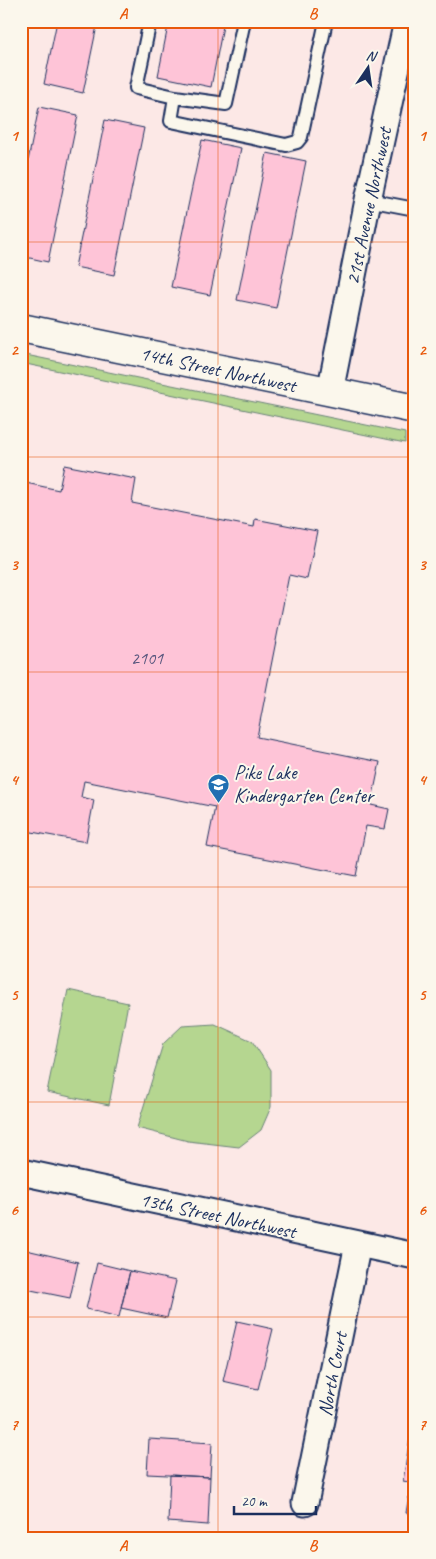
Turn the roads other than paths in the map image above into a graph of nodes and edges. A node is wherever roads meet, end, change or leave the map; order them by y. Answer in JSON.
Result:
{"nodes":[{"id":1,"x":150,"y":21,"type":"edge"},
{"id":2,"x":244,"y":21,"type":"edge"},
{"id":3,"x":326,"y":21,"type":"edge"},
{"id":4,"x":407,"y":21,"type":"edge"},
{"id":5,"x":175,"y":97,"type":"junction"},
{"id":6,"x":368,"y":200,"type":"junction"},
{"id":7,"x":415,"y":209,"type":"edge"},
{"id":8,"x":21,"y":328,"type":"edge"},
{"id":9,"x":330,"y":392,"type":"junction"},
{"id":10,"x":415,"y":409,"type":"edge"},
{"id":11,"x":21,"y":1172,"type":"edge"},
{"id":12,"x":358,"y":1244,"type":"junction"},
{"id":13,"x":415,"y":1256,"type":"edge"},
{"id":14,"x":305,"y":1503,"type":"dead end"}],
"edges":[{"from":1,"to":5,"type":"lane"},
{"from":2,"to":5,"type":"lane"},
{"from":3,"to":5,"type":"lane"},
{"from":4,"to":6,"type":"street","name":"21st Avenue Northwest"},
{"from":6,"to":7,"type":"lane"},
{"from":6,"to":9,"type":"street","name":"21st Avenue Northwest"},
{"from":8,"to":9,"type":"street","name":"14th Street Northwest"},
{"from":9,"to":10,"type":"street","name":"14th Street Northwest"},
{"from":11,"to":12,"type":"street","name":"13th Street Northwest"},
{"from":12,"to":13,"type":"street","name":"13th Street Northwest"},
{"from":12,"to":14,"type":"street","name":"North Court"}]}
